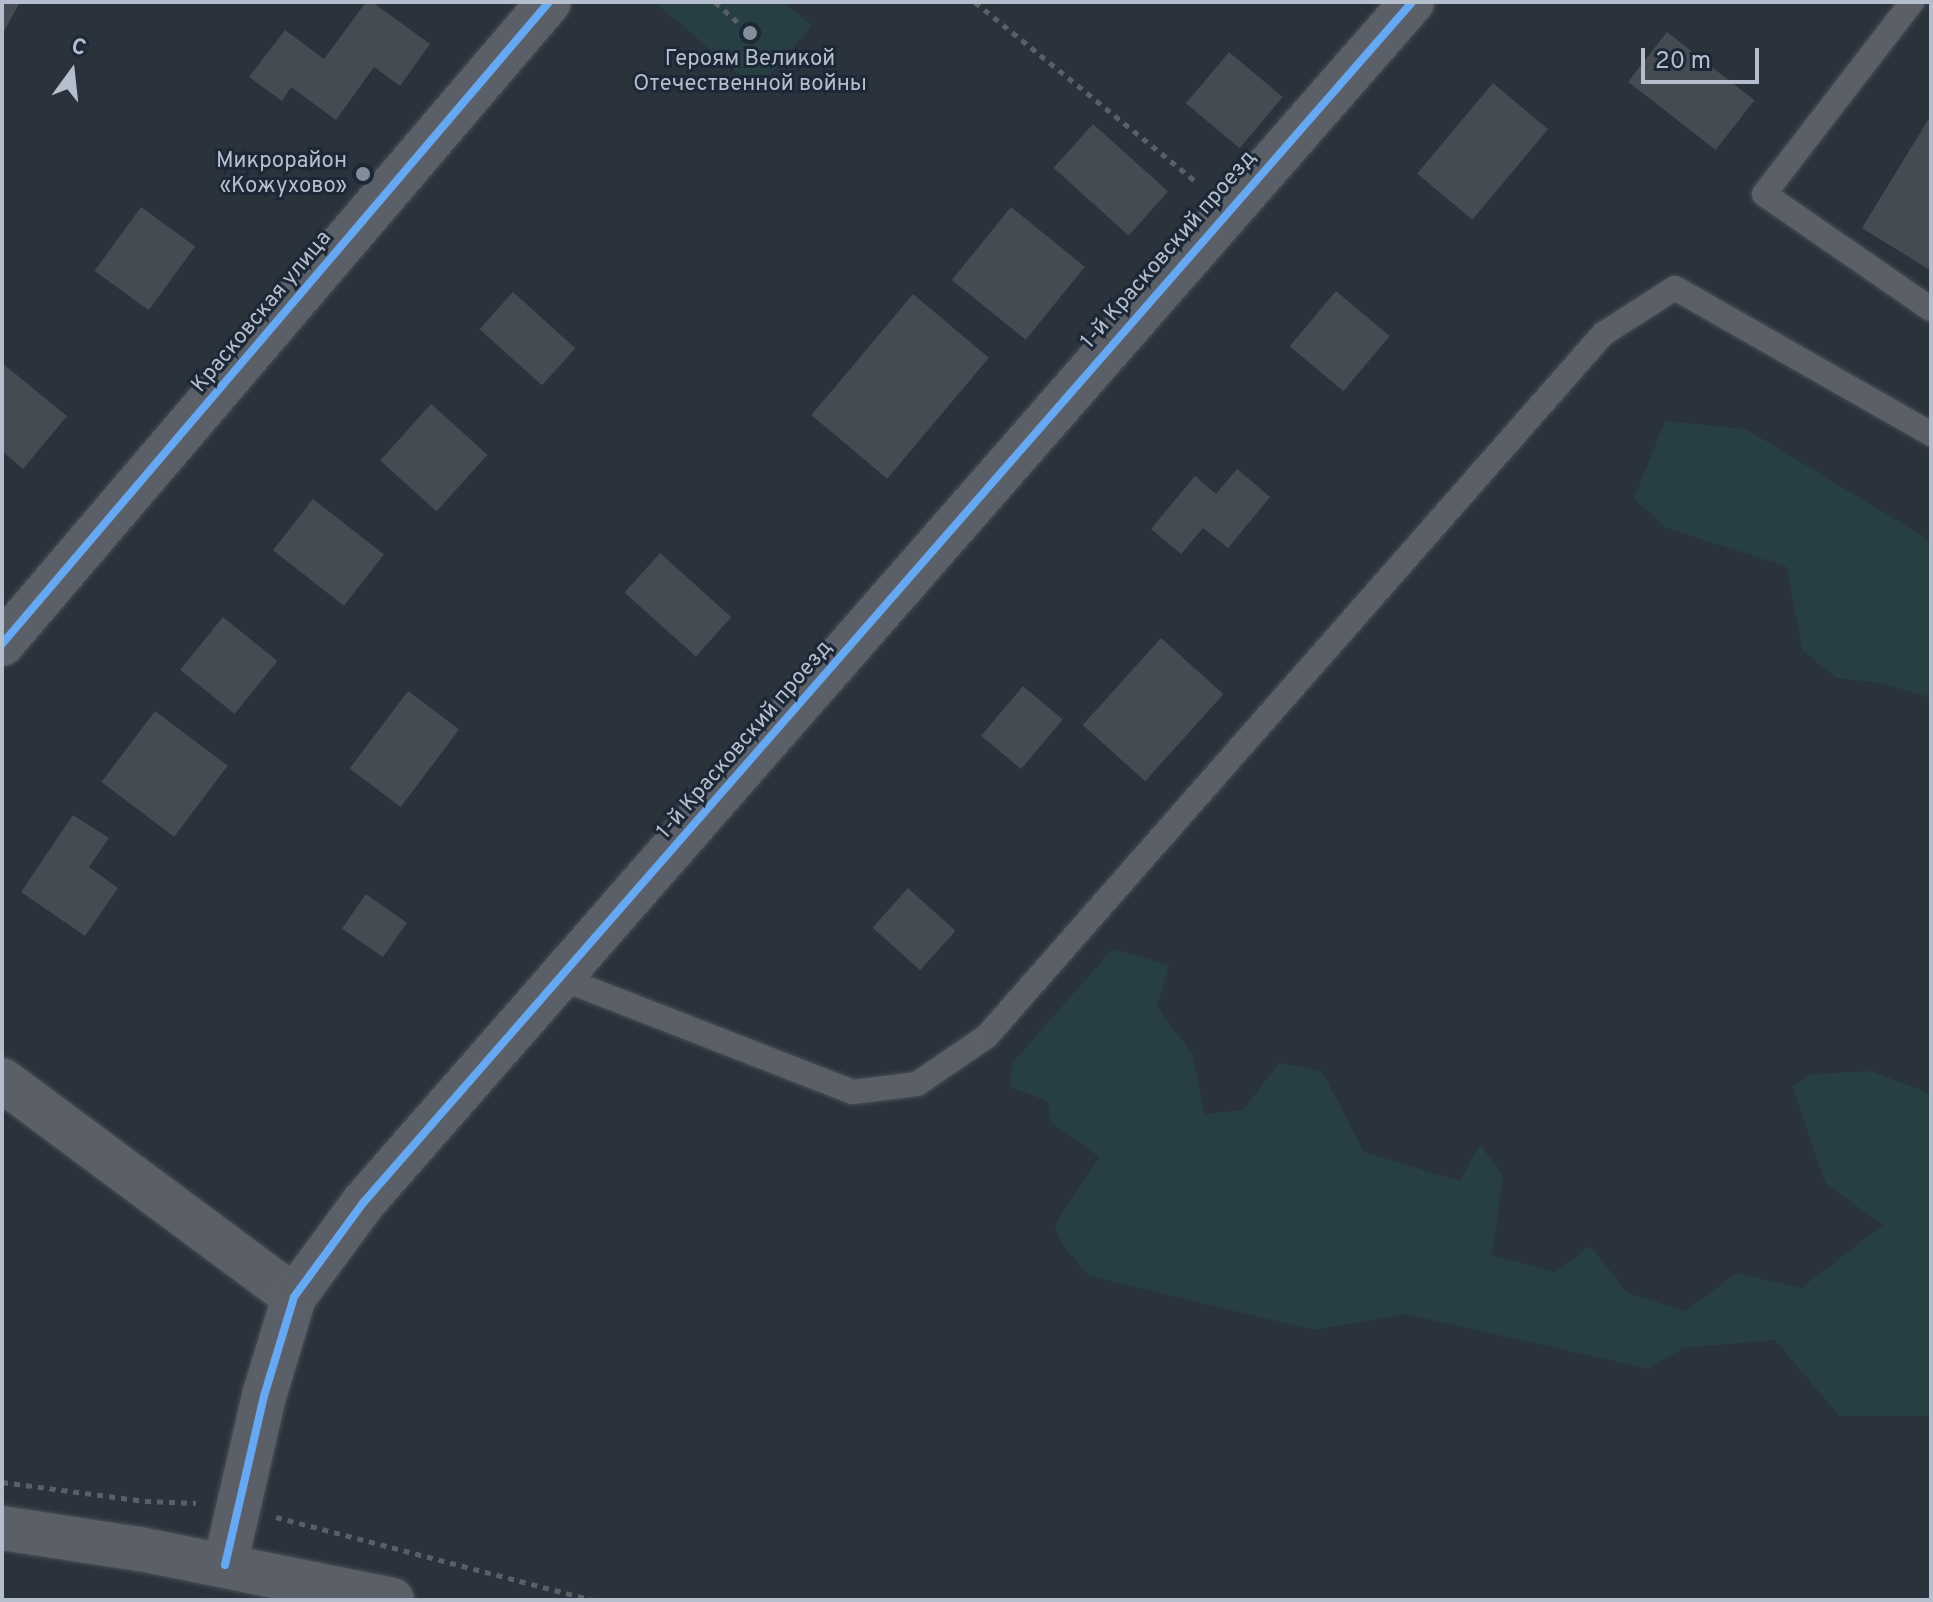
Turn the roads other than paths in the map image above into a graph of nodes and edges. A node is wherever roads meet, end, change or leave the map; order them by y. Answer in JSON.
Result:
{"nodes":[{"id":1,"x":549,"y":2,"type":"edge"},
{"id":2,"x":1412,"y":2,"type":"edge"},
{"id":3,"x":1912,"y":2,"type":"edge"},
{"id":4,"x":1931,"y":309,"type":"edge"},
{"id":5,"x":1931,"y":434,"type":"edge"},
{"id":6,"x":2,"y":644,"type":"edge"},
{"id":7,"x":563,"y":979,"type":"junction"},
{"id":8,"x":2,"y":1080,"type":"edge"},
{"id":9,"x":294,"y":1297,"type":"junction"},
{"id":10,"x":2,"y":1528,"type":"edge"},
{"id":11,"x":225,"y":1565,"type":"junction"},
{"id":12,"x":392,"y":1600,"type":"edge"}],
"edges":[{"from":1,"to":6,"type":"street","name":"Красковская улица"},
{"from":2,"to":7,"type":"street","name":"1-й Красковский проезд"},
{"from":3,"to":4,"type":"lane"},
{"from":5,"to":7,"type":"lane"},
{"from":7,"to":9,"type":"street","name":"1-й Красковский проезд"},
{"from":8,"to":9,"type":"street"},
{"from":9,"to":11,"type":"street","name":"1-й Красковский проезд"},
{"from":10,"to":11,"type":"street"},
{"from":11,"to":12,"type":"street"}]}
